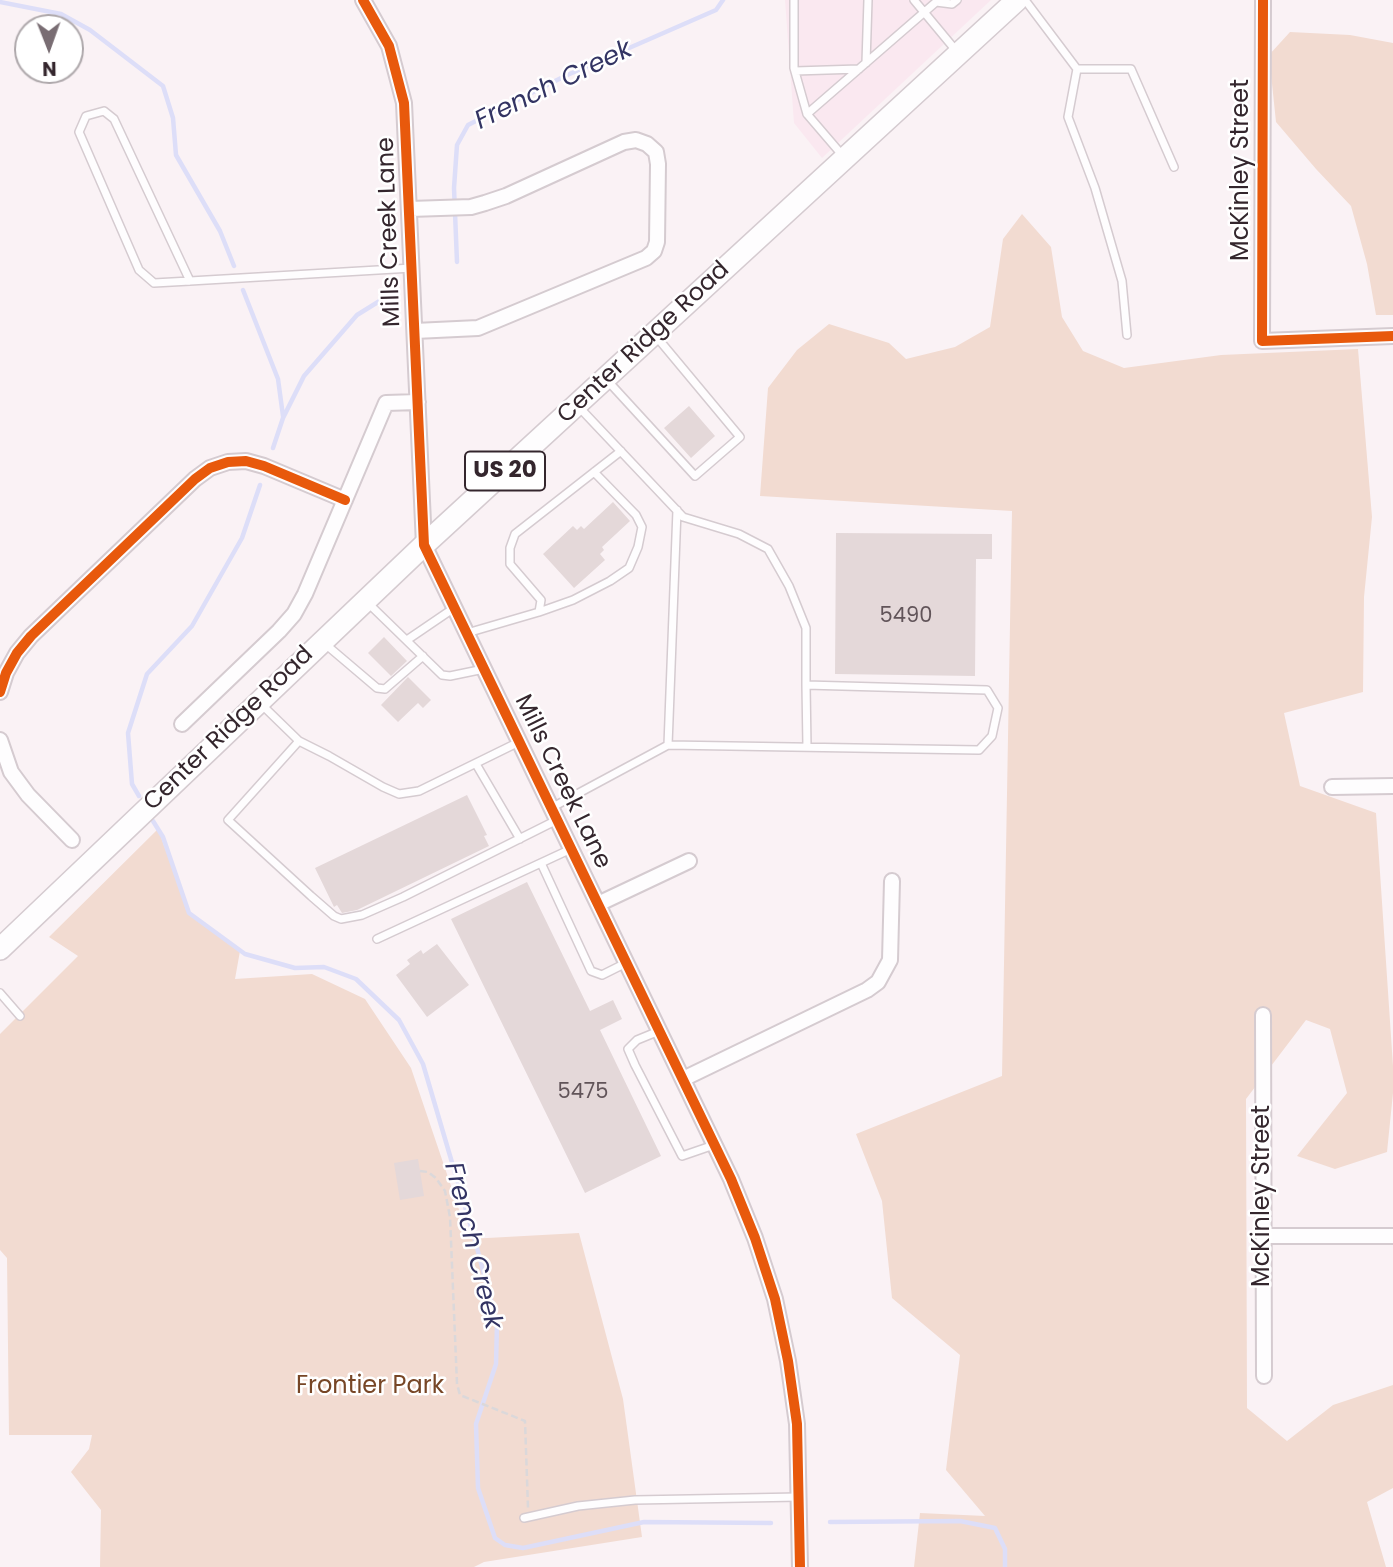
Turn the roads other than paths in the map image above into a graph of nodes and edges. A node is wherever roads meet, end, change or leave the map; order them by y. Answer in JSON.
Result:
{"nodes":[{"id":1,"x":794,"y":0,"type":"edge"},
{"id":2,"x":867,"y":0,"type":"edge"},
{"id":3,"x":914,"y":0,"type":"edge"},
{"id":4,"x":957,"y":0,"type":"edge"},
{"id":5,"x":1017,"y":0,"type":"edge"},
{"id":6,"x":1026,"y":0,"type":"edge"},
{"id":7,"x":1263,"y":0,"type":"edge"},
{"id":8,"x":368,"y":2,"type":"edge"},
{"id":9,"x":924,"y":12,"type":"junction"},
{"id":10,"x":958,"y":54,"type":"junction"},
{"id":11,"x":866,"y":63,"type":"junction"},
{"id":12,"x":859,"y":69,"type":"junction"},
{"id":13,"x":1077,"y":69,"type":"junction"},
{"id":14,"x":795,"y":71,"type":"junction"},
{"id":15,"x":807,"y":114,"type":"junction"},
{"id":16,"x":845,"y":158,"type":"junction"},
{"id":17,"x":1174,"y":167,"type":"dead end"},
{"id":18,"x":410,"y":209,"type":"junction"},
{"id":19,"x":413,"y":268,"type":"junction"},
{"id":20,"x":190,"y":281,"type":"junction"},
{"id":21,"x":415,"y":331,"type":"junction"},
{"id":22,"x":653,"y":334,"type":"junction"},
{"id":23,"x":1126,"y":335,"type":"dead end"},
{"id":24,"x":1393,"y":336,"type":"edge"},
{"id":25,"x":606,"y":378,"type":"junction"},
{"id":26,"x":418,"y":402,"type":"junction"},
{"id":27,"x":577,"y":405,"type":"junction"},
{"id":28,"x":621,"y":451,"type":"junction"},
{"id":29,"x":594,"y":472,"type":"junction"},
{"id":30,"x":345,"y":500,"type":"junction"},
{"id":31,"x":677,"y":510,"type":"junction"},
{"id":32,"x":424,"y":545,"type":"junction"},
{"id":33,"x":365,"y":600,"type":"junction"},
{"id":34,"x":455,"y":608,"type":"junction"},
{"id":35,"x":539,"y":612,"type":"junction"},
{"id":36,"x":467,"y":633,"type":"junction"},
{"id":37,"x":407,"y":640,"type":"junction"},
{"id":38,"x":322,"y":641,"type":"junction"},
{"id":39,"x":423,"y":656,"type":"junction"},
{"id":40,"x":484,"y":669,"type":"junction"},
{"id":41,"x":806,"y":685,"type":"junction"},
{"id":42,"x":0,"y":692,"type":"edge"},
{"id":43,"x":258,"y":701,"type":"junction"},
{"id":44,"x":182,"y":724,"type":"dead end"},
{"id":45,"x":0,"y":740,"type":"edge"},
{"id":46,"x":299,"y":741,"type":"junction"},
{"id":47,"x":520,"y":742,"type":"junction"},
{"id":48,"x":668,"y":746,"type":"junction"},
{"id":49,"x":807,"y":747,"type":"junction"},
{"id":50,"x":476,"y":764,"type":"junction"},
{"id":51,"x":1393,"y":786,"type":"edge"},
{"id":52,"x":1332,"y":787,"type":"dead end"},
{"id":53,"x":554,"y":814,"type":"junction"},
{"id":54,"x":520,"y":839,"type":"junction"},
{"id":55,"x":72,"y":840,"type":"dead end"},
{"id":56,"x":571,"y":849,"type":"junction"},
{"id":57,"x":689,"y":861,"type":"dead end"},
{"id":58,"x":541,"y":863,"type":"junction"},
{"id":59,"x":892,"y":881,"type":"dead end"},
{"id":60,"x":598,"y":904,"type":"junction"},
{"id":61,"x":377,"y":939,"type":"dead end"},
{"id":62,"x":0,"y":949,"type":"edge"},
{"id":63,"x":626,"y":963,"type":"junction"},
{"id":64,"x":0,"y":993,"type":"edge"},
{"id":65,"x":1263,"y":1015,"type":"dead end"},
{"id":66,"x":20,"y":1016,"type":"dead end"},
{"id":67,"x":659,"y":1031,"type":"junction"},
{"id":68,"x":682,"y":1079,"type":"junction"},
{"id":69,"x":714,"y":1144,"type":"junction"},
{"id":70,"x":1393,"y":1236,"type":"edge"},
{"id":71,"x":1263,"y":1237,"type":"junction"},
{"id":72,"x":1264,"y":1376,"type":"dead end"},
{"id":73,"x":800,"y":1497,"type":"junction"},
{"id":74,"x":526,"y":1518,"type":"road end"},
{"id":75,"x":800,"y":1567,"type":"edge"}],
"edges":[{"from":1,"to":14,"type":"lane"},
{"from":2,"to":11,"type":"lane"},
{"from":3,"to":9,"type":"lane"},
{"from":4,"to":9,"type":"lane"},
{"from":5,"to":10,"type":"main road","name":"Center Ridge Road","number":"US 20"},
{"from":6,"to":13,"type":"lane"},
{"from":7,"to":24,"type":"street","name":"McKinley Street"},
{"from":8,"to":18,"type":"street","name":"Mills Creek Lane"},
{"from":9,"to":10,"type":"lane"},
{"from":9,"to":11,"type":"lane"},
{"from":10,"to":16,"type":"main road","name":"Center Ridge Road","number":"US 20"},
{"from":11,"to":12,"type":"lane"},
{"from":12,"to":14,"type":"lane"},
{"from":12,"to":15,"type":"lane"},
{"from":13,"to":17,"type":"lane"},
{"from":13,"to":23,"type":"lane"},
{"from":14,"to":15,"type":"lane"},
{"from":15,"to":16,"type":"lane"},
{"from":16,"to":22,"type":"main road","name":"Center Ridge Road","number":"US 20"},
{"from":18,"to":19,"type":"street","name":"Mills Creek Lane"},
{"from":18,"to":21,"type":"street"},
{"from":19,"to":20,"type":"lane"},
{"from":19,"to":21,"type":"street","name":"Mills Creek Lane"},
{"from":20,"to":20,"type":"lane"},
{"from":21,"to":26,"type":"street","name":"Mills Creek Lane"},
{"from":22,"to":25,"type":"main road","name":"Center Ridge Road","number":"US 20"},
{"from":22,"to":25,"type":"lane"},
{"from":25,"to":27,"type":"main road","name":"Center Ridge Road","number":"US 20"},
{"from":26,"to":30,"type":"street"},
{"from":26,"to":32,"type":"street","name":"Mills Creek Lane"},
{"from":27,"to":28,"type":"lane"},
{"from":27,"to":32,"type":"main road","name":"Center Ridge Road","number":"US 20"},
{"from":28,"to":29,"type":"lane"},
{"from":28,"to":31,"type":"lane"},
{"from":29,"to":35,"type":"lane"},
{"from":29,"to":35,"type":"lane"},
{"from":30,"to":42,"type":"street"},
{"from":30,"to":44,"type":"street"},
{"from":31,"to":41,"type":"lane"},
{"from":31,"to":48,"type":"lane"},
{"from":32,"to":33,"type":"main road","name":"Center Ridge Road","number":"US 20"},
{"from":32,"to":34,"type":"street","name":"Mills Creek Lane"},
{"from":33,"to":37,"type":"lane"},
{"from":33,"to":38,"type":"main road","name":"Center Ridge Road","number":"US 20"},
{"from":34,"to":36,"type":"street","name":"Mills Creek Lane"},
{"from":34,"to":37,"type":"lane"},
{"from":35,"to":36,"type":"lane"},
{"from":36,"to":40,"type":"street","name":"Mills Creek Lane"},
{"from":37,"to":39,"type":"lane"},
{"from":38,"to":39,"type":"lane"},
{"from":38,"to":43,"type":"main road","name":"Center Ridge Road","number":"US 20"},
{"from":39,"to":40,"type":"lane"},
{"from":40,"to":47,"type":"street","name":"Mills Creek Lane"},
{"from":41,"to":49,"type":"lane"},
{"from":41,"to":49,"type":"lane"},
{"from":43,"to":46,"type":"lane"},
{"from":43,"to":62,"type":"main road","name":"Center Ridge Road","number":"US 20"},
{"from":45,"to":55,"type":"street"},
{"from":46,"to":50,"type":"lane"},
{"from":46,"to":54,"type":"lane"},
{"from":47,"to":50,"type":"lane"},
{"from":47,"to":53,"type":"street","name":"Mills Creek Lane"},
{"from":48,"to":49,"type":"lane"},
{"from":48,"to":53,"type":"lane"},
{"from":50,"to":54,"type":"lane"},
{"from":51,"to":52,"type":"street"},
{"from":53,"to":54,"type":"lane"},
{"from":53,"to":56,"type":"street","name":"Mills Creek Lane"},
{"from":56,"to":58,"type":"lane"},
{"from":56,"to":60,"type":"street","name":"Mills Creek Lane"},
{"from":57,"to":60,"type":"street"},
{"from":58,"to":61,"type":"lane"},
{"from":58,"to":63,"type":"lane"},
{"from":59,"to":68,"type":"street"},
{"from":60,"to":63,"type":"street","name":"Mills Creek Lane"},
{"from":63,"to":67,"type":"street","name":"Mills Creek Lane"},
{"from":64,"to":66,"type":"lane"},
{"from":65,"to":71,"type":"street","name":"McKinley Street"},
{"from":67,"to":68,"type":"street","name":"Mills Creek Lane"},
{"from":67,"to":69,"type":"lane"},
{"from":68,"to":69,"type":"street","name":"Mills Creek Lane"},
{"from":69,"to":73,"type":"street","name":"Mills Creek Lane"},
{"from":70,"to":71,"type":"street"},
{"from":71,"to":72,"type":"street","name":"McKinley Street"},
{"from":73,"to":74,"type":"lane"},
{"from":73,"to":75,"type":"street","name":"Mills Creek Lane"}]}
